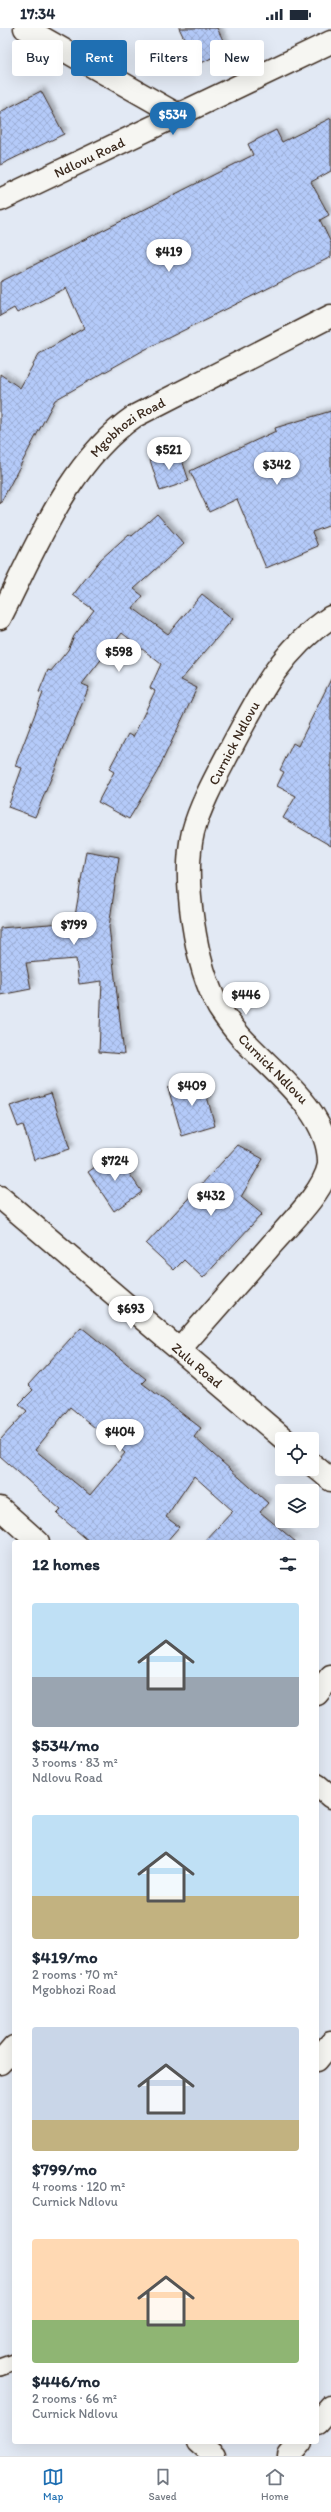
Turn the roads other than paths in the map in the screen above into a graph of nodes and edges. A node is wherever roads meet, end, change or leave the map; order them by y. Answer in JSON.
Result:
{"nodes":[{"id":1,"x":25,"y":28,"type":"edge"},
{"id":2,"x":331,"y":42,"type":"edge"},
{"id":3,"x":178,"y":115,"type":"junction"},
{"id":4,"x":0,"y":200,"type":"edge"},
{"id":5,"x":331,"y":316,"type":"edge"},
{"id":6,"x":331,"y":617,"type":"edge"},
{"id":7,"x":0,"y":618,"type":"edge"},
{"id":8,"x":0,"y":1197,"type":"edge"},
{"id":9,"x":180,"y":1349,"type":"junction"},
{"id":10,"x":276,"y":1432,"type":"edge"},
{"id":11,"x":319,"y":1470,"type":"edge"},
{"id":12,"x":331,"y":1480,"type":"edge"},
{"id":13,"x":0,"y":1508,"type":"edge"},
{"id":14,"x":36,"y":1540,"type":"edge"},
{"id":15,"x":331,"y":1677,"type":"edge"},
{"id":16,"x":319,"y":1692,"type":"edge"},
{"id":17,"x":319,"y":1787,"type":"edge"},
{"id":18,"x":331,"y":1797,"type":"edge"},
{"id":19,"x":331,"y":2043,"type":"edge"},
{"id":20,"x":12,"y":2049,"type":"edge"},
{"id":21,"x":319,"y":2058,"type":"edge"},
{"id":22,"x":0,"y":2063,"type":"edge"},
{"id":23,"x":12,"y":2363,"type":"edge"},
{"id":24,"x":0,"y":2368,"type":"edge"},
{"id":25,"x":331,"y":2407,"type":"edge"},
{"id":26,"x":319,"y":2421,"type":"edge"},
{"id":27,"x":200,"y":2444,"type":"edge"},
{"id":28,"x":299,"y":2444,"type":"edge"},
{"id":29,"x":214,"y":2456,"type":"edge"},
{"id":30,"x":289,"y":2456,"type":"edge"}],
"edges":[{"from":1,"to":3,"type":"street"},
{"from":2,"to":3,"type":"street","name":"Ndlovu Road"},
{"from":3,"to":4,"type":"street","name":"Ndlovu Road"},
{"from":5,"to":7,"type":"street","name":"Mgobhozi Road"},
{"from":6,"to":9,"type":"street","name":"Curnick Ndlovu"},
{"from":8,"to":9,"type":"street","name":"Zulu Road"},
{"from":9,"to":10,"type":"street","name":"Zulu Road"},
{"from":11,"to":12,"type":"street"},
{"from":13,"to":14,"type":"street"},
{"from":15,"to":16,"type":"street"},
{"from":17,"to":18,"type":"street"},
{"from":19,"to":21,"type":"street"},
{"from":20,"to":22,"type":"street"},
{"from":23,"to":24,"type":"lane"},
{"from":25,"to":26,"type":"street"},
{"from":27,"to":29,"type":"street"},
{"from":28,"to":30,"type":"street"}]}
